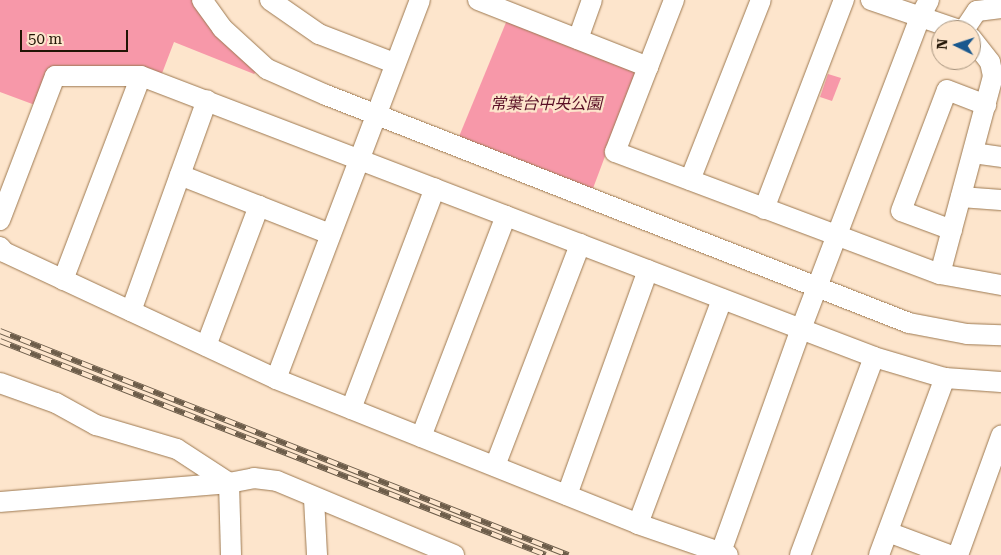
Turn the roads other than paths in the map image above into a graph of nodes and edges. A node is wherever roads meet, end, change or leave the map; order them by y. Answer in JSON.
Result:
{"nodes":[{"id":1,"x":202,"y":0,"type":"edge"},
{"id":2,"x":270,"y":0,"type":"edge"},
{"id":3,"x":420,"y":0,"type":"edge"},
{"id":4,"x":478,"y":0,"type":"edge"},
{"id":5,"x":592,"y":0,"type":"edge"},
{"id":6,"x":674,"y":0,"type":"edge"},
{"id":7,"x":761,"y":0,"type":"edge"},
{"id":8,"x":844,"y":0,"type":"edge"},
{"id":9,"x":871,"y":0,"type":"edge"},
{"id":10,"x":503,"y":5,"type":"edge"},
{"id":11,"x":924,"y":8,"type":"edge"},
{"id":12,"x":1001,"y":8,"type":"edge"},
{"id":13,"x":944,"y":20,"type":"edge"},
{"id":14,"x":971,"y":20,"type":"edge"},
{"id":15,"x":578,"y":40,"type":"junction"},
{"id":16,"x":981,"y":51,"type":"edge"},
{"id":17,"x":394,"y":63,"type":"junction"},
{"id":18,"x":648,"y":67,"type":"junction"},
{"id":19,"x":141,"y":76,"type":"junction"},
{"id":20,"x":208,"y":100,"type":"junction"},
{"id":21,"x":986,"y":105,"type":"junction"},
{"id":22,"x":375,"y":114,"type":"junction"},
{"id":23,"x":973,"y":153,"type":"junction"},
{"id":24,"x":1001,"y":157,"type":"edge"},
{"id":25,"x":358,"y":159,"type":"junction"},
{"id":26,"x":180,"y":175,"type":"junction"},
{"id":27,"x":690,"y":180,"type":"junction"},
{"id":28,"x":435,"y":188,"type":"junction"},
{"id":29,"x":961,"y":197,"type":"junction"},
{"id":30,"x":1001,"y":200,"type":"edge"},
{"id":31,"x":259,"y":206,"type":"junction"},
{"id":32,"x":764,"y":209,"type":"junction"},
{"id":33,"x":506,"y":216,"type":"junction"},
{"id":34,"x":0,"y":220,"type":"edge"},
{"id":35,"x":952,"y":230,"type":"junction"},
{"id":36,"x":330,"y":234,"type":"junction"},
{"id":37,"x":838,"y":237,"type":"junction"},
{"id":38,"x":580,"y":244,"type":"junction"},
{"id":39,"x":0,"y":247,"type":"edge"},
{"id":40,"x":648,"y":270,"type":"junction"},
{"id":41,"x":940,"y":274,"type":"junction"},
{"id":42,"x":63,"y":280,"type":"junction"},
{"id":43,"x":1001,"y":285,"type":"edge"},
{"id":44,"x":818,"y":288,"type":"junction"},
{"id":45,"x":722,"y":299,"type":"junction"},
{"id":46,"x":131,"y":311,"type":"junction"},
{"id":47,"x":801,"y":329,"type":"junction"},
{"id":48,"x":1001,"y":336,"type":"edge"},
{"id":49,"x":206,"y":346,"type":"junction"},
{"id":50,"x":874,"y":357,"type":"junction"},
{"id":51,"x":945,"y":378,"type":"junction"},
{"id":52,"x":276,"y":379,"type":"junction"},
{"id":53,"x":1001,"y":382,"type":"edge"},
{"id":54,"x":0,"y":383,"type":"edge"},
{"id":55,"x":351,"y":409,"type":"junction"},
{"id":56,"x":1001,"y":436,"type":"edge"},
{"id":57,"x":421,"y":437,"type":"junction"},
{"id":58,"x":495,"y":466,"type":"junction"},
{"id":59,"x":229,"y":483,"type":"junction"},
{"id":60,"x":567,"y":495,"type":"junction"},
{"id":61,"x":314,"y":499,"type":"junction"},
{"id":62,"x":0,"y":502,"type":"edge"},
{"id":63,"x":638,"y":524,"type":"junction"},
{"id":64,"x":888,"y":532,"type":"junction"},
{"id":65,"x":724,"y":554,"type":"edge"},
{"id":66,"x":231,"y":555,"type":"edge"},
{"id":67,"x":318,"y":555,"type":"edge"},
{"id":68,"x":454,"y":555,"type":"edge"},
{"id":69,"x":800,"y":555,"type":"edge"},
{"id":70,"x":879,"y":555,"type":"edge"},
{"id":71,"x":949,"y":555,"type":"edge"},
{"id":72,"x":958,"y":555,"type":"edge"}],
"edges":[{"from":1,"to":22,"type":"street"},
{"from":2,"to":17,"type":"street"},
{"from":3,"to":17,"type":"street"},
{"from":4,"to":10,"type":"street"},
{"from":5,"to":15,"type":"street"},
{"from":6,"to":18,"type":"street"},
{"from":7,"to":27,"type":"street"},
{"from":8,"to":32,"type":"street"},
{"from":9,"to":11,"type":"street"},
{"from":10,"to":15,"type":"street"},
{"from":11,"to":13,"type":"street"},
{"from":11,"to":37,"type":"street"},
{"from":12,"to":14,"type":"street"},
{"from":15,"to":18,"type":"street"},
{"from":16,"to":21,"type":"street"},
{"from":17,"to":22,"type":"street"},
{"from":18,"to":27,"type":"street"},
{"from":19,"to":20,"type":"street"},
{"from":19,"to":34,"type":"street"},
{"from":19,"to":42,"type":"street"},
{"from":20,"to":25,"type":"street"},
{"from":20,"to":26,"type":"street"},
{"from":21,"to":23,"type":"street"},
{"from":21,"to":35,"type":"street"},
{"from":22,"to":25,"type":"street"},
{"from":22,"to":44,"type":"street"},
{"from":23,"to":24,"type":"street"},
{"from":23,"to":29,"type":"street"},
{"from":25,"to":28,"type":"street"},
{"from":25,"to":36,"type":"street"},
{"from":26,"to":31,"type":"street"},
{"from":26,"to":46,"type":"street"},
{"from":27,"to":32,"type":"street"},
{"from":28,"to":33,"type":"street"},
{"from":28,"to":55,"type":"street"},
{"from":29,"to":30,"type":"street"},
{"from":29,"to":35,"type":"street"},
{"from":31,"to":36,"type":"street"},
{"from":31,"to":49,"type":"street"},
{"from":32,"to":37,"type":"street"},
{"from":33,"to":38,"type":"street"},
{"from":33,"to":57,"type":"street"},
{"from":35,"to":41,"type":"street"},
{"from":36,"to":52,"type":"street"},
{"from":37,"to":41,"type":"street"},
{"from":37,"to":44,"type":"street"},
{"from":38,"to":40,"type":"street"},
{"from":38,"to":58,"type":"street"},
{"from":39,"to":42,"type":"street"},
{"from":40,"to":45,"type":"street"},
{"from":40,"to":60,"type":"street"},
{"from":41,"to":43,"type":"street"},
{"from":42,"to":46,"type":"street"},
{"from":44,"to":47,"type":"street"},
{"from":44,"to":48,"type":"street"},
{"from":45,"to":47,"type":"street"},
{"from":45,"to":63,"type":"street"},
{"from":46,"to":49,"type":"street"},
{"from":47,"to":50,"type":"street"},
{"from":47,"to":65,"type":"street"},
{"from":49,"to":52,"type":"street"},
{"from":50,"to":51,"type":"street"},
{"from":50,"to":69,"type":"street"},
{"from":51,"to":53,"type":"street"},
{"from":51,"to":64,"type":"street"},
{"from":52,"to":55,"type":"street"},
{"from":54,"to":59,"type":"street"},
{"from":55,"to":57,"type":"street"},
{"from":56,"to":72,"type":"street"},
{"from":57,"to":58,"type":"street"},
{"from":58,"to":60,"type":"street"},
{"from":59,"to":61,"type":"street"},
{"from":59,"to":62,"type":"street"},
{"from":59,"to":66,"type":"street"},
{"from":60,"to":63,"type":"street"},
{"from":61,"to":67,"type":"street"},
{"from":61,"to":68,"type":"street"},
{"from":63,"to":65,"type":"street"},
{"from":64,"to":70,"type":"street"},
{"from":64,"to":71,"type":"street"}]}
